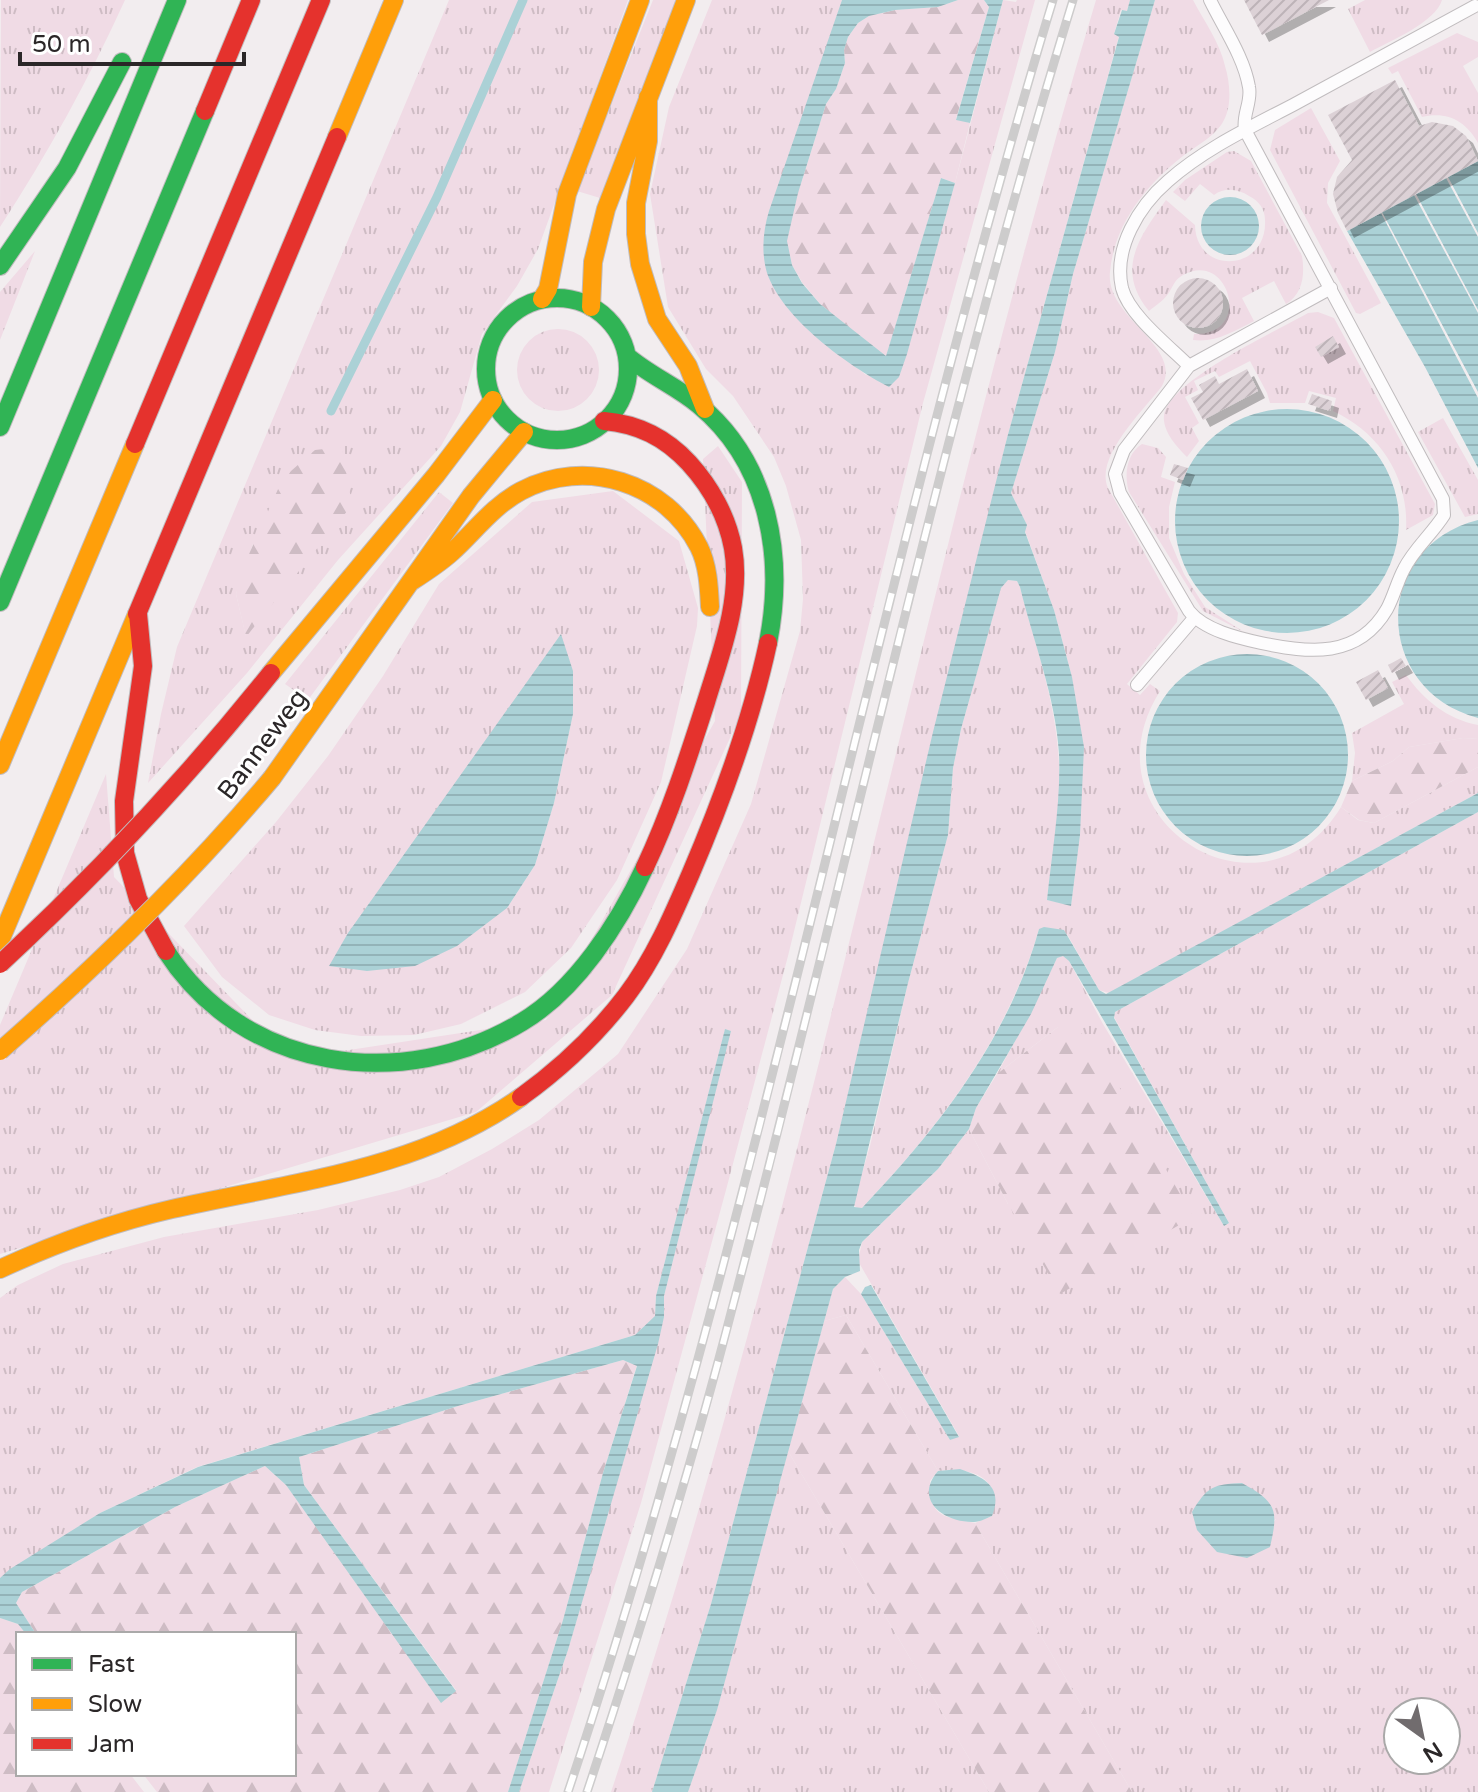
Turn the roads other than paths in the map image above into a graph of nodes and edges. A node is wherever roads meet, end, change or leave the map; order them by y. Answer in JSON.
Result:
{"nodes":[{"id":1,"x":169,"y":0,"type":"edge"},
{"id":2,"x":177,"y":0,"type":"edge"},
{"id":3,"x":251,"y":0,"type":"edge"},
{"id":4,"x":321,"y":0,"type":"edge"},
{"id":5,"x":394,"y":0,"type":"edge"},
{"id":6,"x":640,"y":0,"type":"edge"},
{"id":7,"x":686,"y":0,"type":"edge"},
{"id":8,"x":1210,"y":0,"type":"edge"},
{"id":9,"x":1475,"y":6,"type":"edge"},
{"id":10,"x":144,"y":28,"type":"dead end"},
{"id":11,"x":128,"y":51,"type":"dead end"},
{"id":12,"x":648,"y":97,"type":"junction"},
{"id":13,"x":1245,"y":130,"type":"junction"},
{"id":14,"x":0,"y":266,"type":"edge"},
{"id":15,"x":1331,"y":288,"type":"junction"},
{"id":16,"x":542,"y":299,"type":"junction"},
{"id":17,"x":591,"y":307,"type":"junction"},
{"id":18,"x":627,"y":356,"type":"junction"},
{"id":19,"x":1189,"y":366,"type":"junction"},
{"id":20,"x":493,"y":400,"type":"junction"},
{"id":21,"x":705,"y":409,"type":"junction"},
{"id":22,"x":604,"y":421,"type":"junction"},
{"id":23,"x":0,"y":427,"type":"edge"},
{"id":24,"x":524,"y":432,"type":"junction"},
{"id":25,"x":412,"y":581,"type":"junction"},
{"id":26,"x":0,"y":602,"type":"edge"},
{"id":27,"x":138,"y":614,"type":"junction"},
{"id":28,"x":1195,"y":617,"type":"junction"},
{"id":29,"x":712,"y":682,"type":"junction"},
{"id":30,"x":1137,"y":685,"type":"dead end"},
{"id":31,"x":0,"y":765,"type":"edge"},
{"id":32,"x":0,"y":941,"type":"edge"},
{"id":33,"x":0,"y":964,"type":"edge"},
{"id":34,"x":0,"y":1051,"type":"edge"},
{"id":35,"x":0,"y":1269,"type":"edge"}],
"edges":[{"from":1,"to":10,"type":"main road"},
{"from":2,"to":23,"type":"main road"},
{"from":3,"to":26,"type":"main road"},
{"from":4,"to":31,"type":"main road"},
{"from":5,"to":27,"type":"main road"},
{"from":6,"to":16,"type":"main road"},
{"from":7,"to":12,"type":"main road"},
{"from":8,"to":13,"type":"lane"},
{"from":9,"to":13,"type":"lane"},
{"from":11,"to":14,"type":"main road"},
{"from":12,"to":17,"type":"main road"},
{"from":12,"to":21,"type":"main road"},
{"from":13,"to":15,"type":"lane"},
{"from":13,"to":19,"type":"lane"},
{"from":15,"to":19,"type":"lane"},
{"from":15,"to":28,"type":"lane"},
{"from":16,"to":17,"type":"main road"},
{"from":16,"to":20,"type":"main road"},
{"from":17,"to":18,"type":"main road"},
{"from":18,"to":21,"type":"main road"},
{"from":18,"to":22,"type":"main road"},
{"from":19,"to":28,"type":"lane"},
{"from":20,"to":24,"type":"main road"},
{"from":20,"to":33,"type":"main road","name":"Banneweg","bridge":true},
{"from":21,"to":35,"type":"main road"},
{"from":22,"to":24,"type":"main road"},
{"from":22,"to":29,"type":"main road"},
{"from":24,"to":25,"type":"main road","name":"Banneweg"},
{"from":25,"to":29,"type":"main road"},
{"from":25,"to":34,"type":"main road","name":"Banneweg","bridge":true},
{"from":27,"to":29,"type":"main road"},
{"from":27,"to":32,"type":"main road"},
{"from":28,"to":30,"type":"lane"}]}
